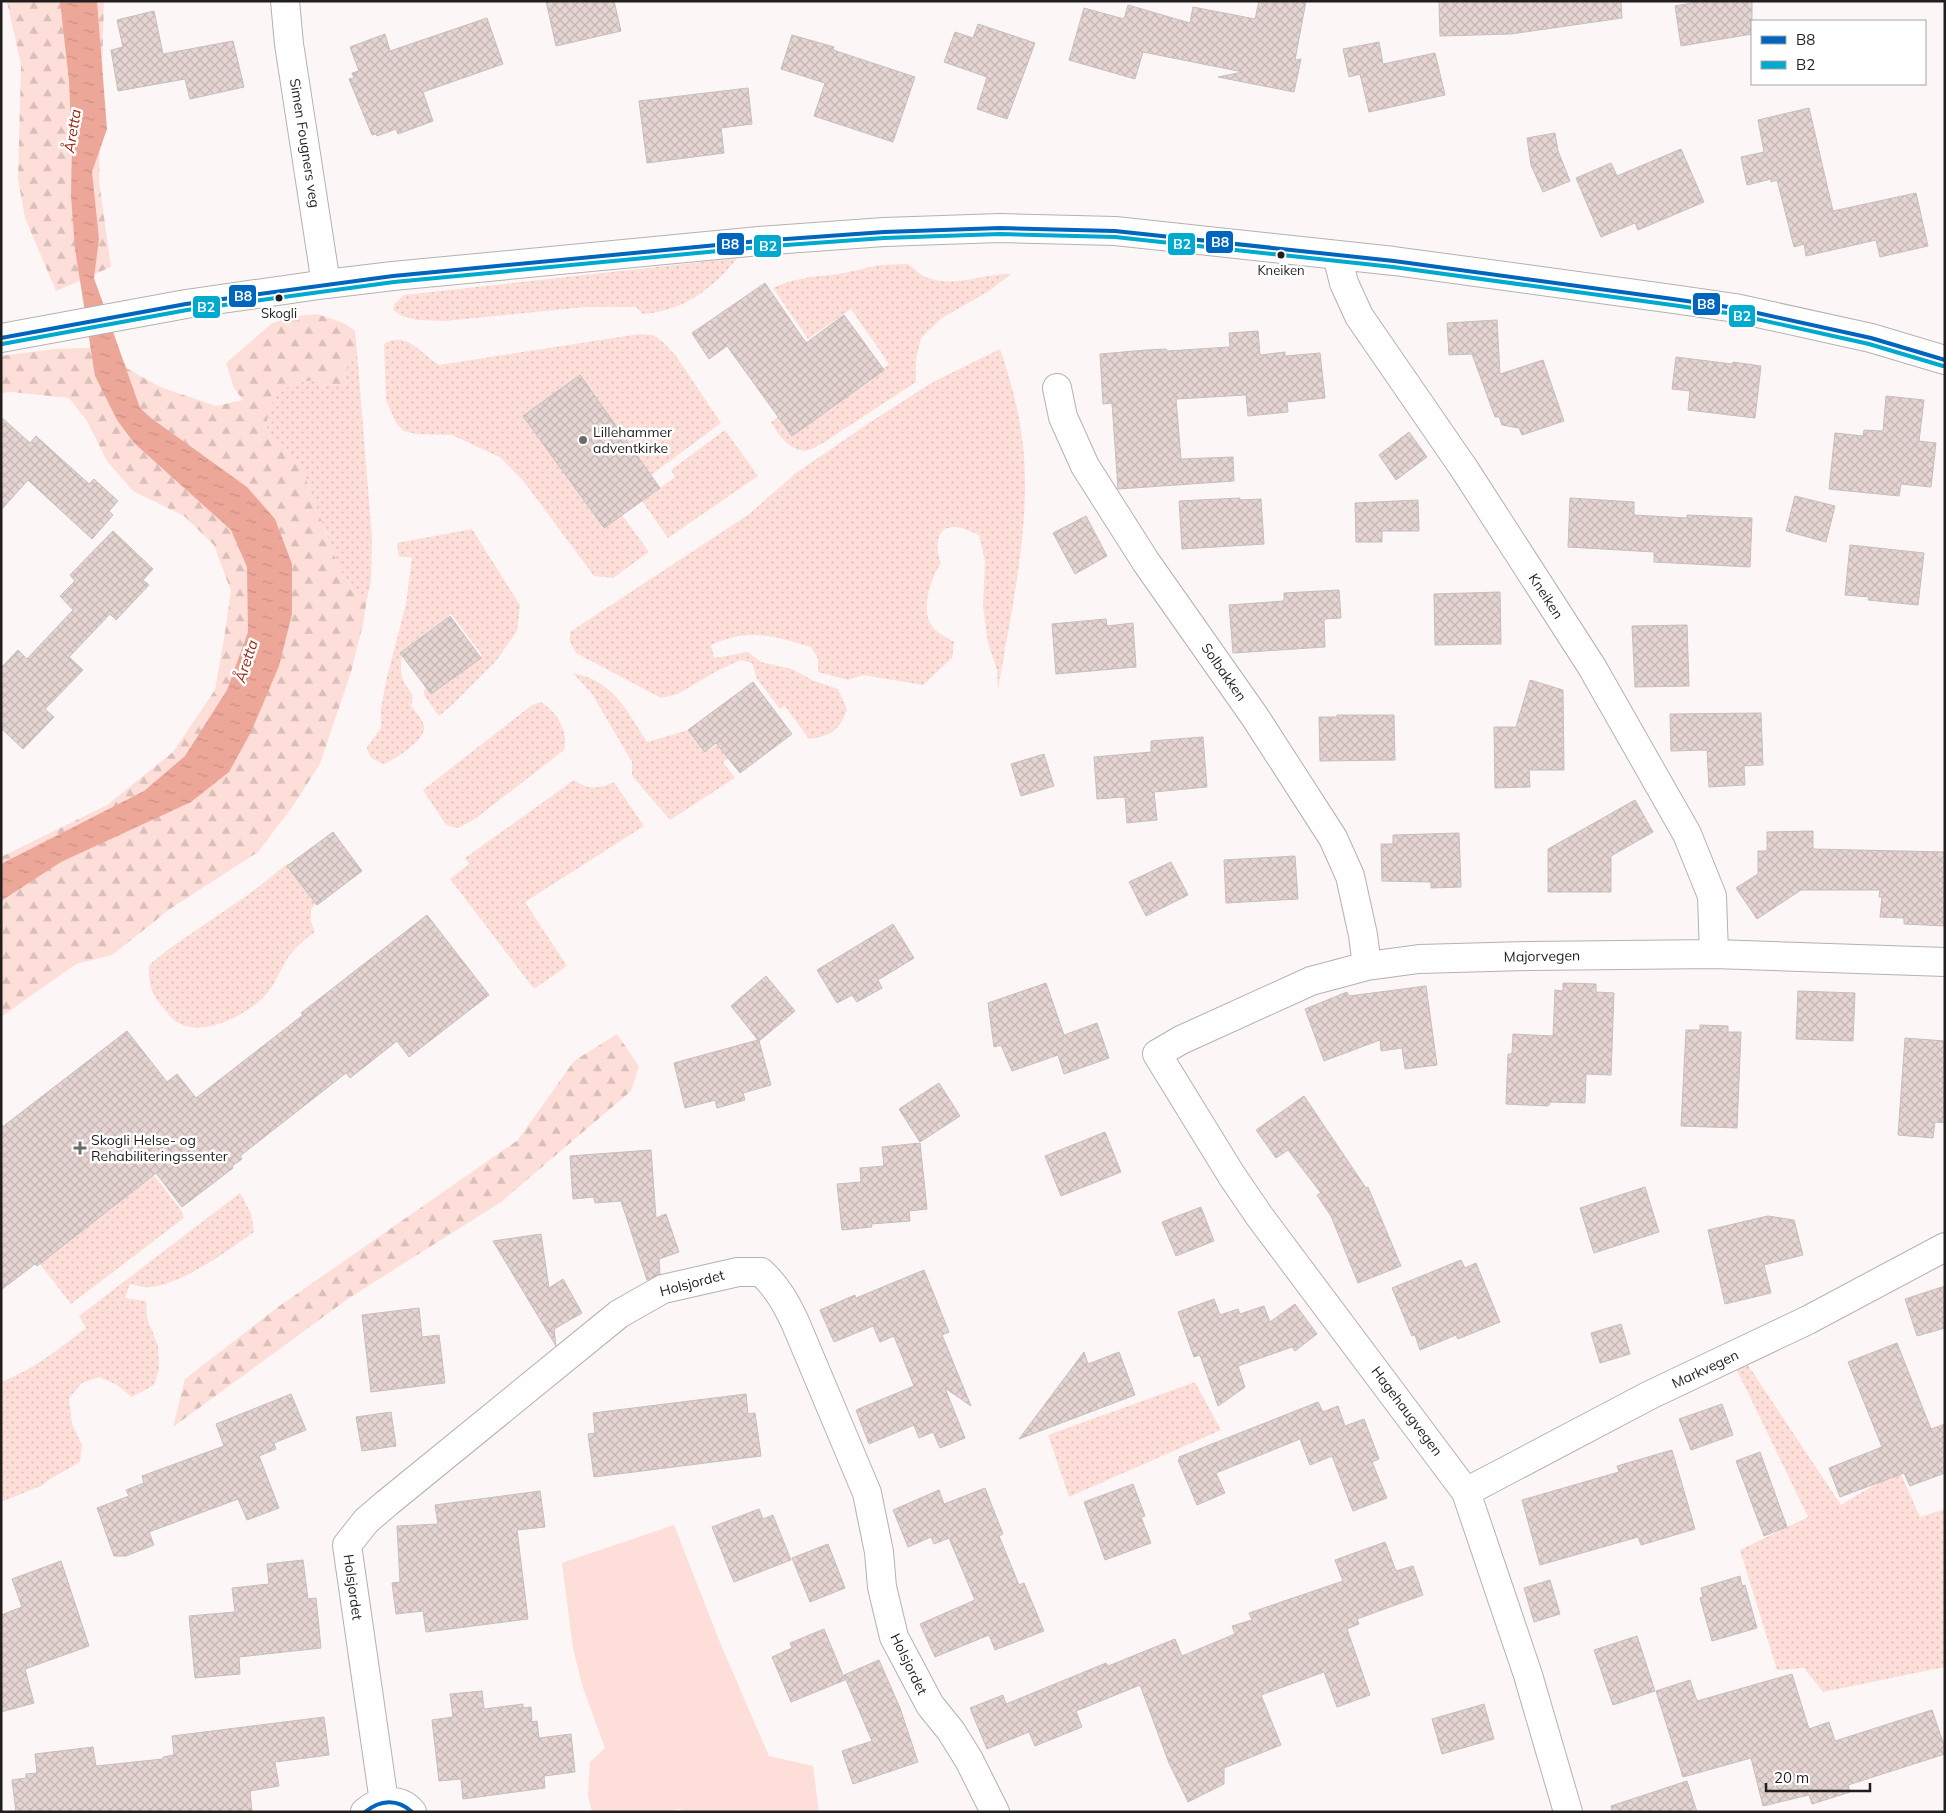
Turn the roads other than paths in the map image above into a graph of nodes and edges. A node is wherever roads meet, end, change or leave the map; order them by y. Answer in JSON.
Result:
{"nodes":[{"id":1,"x":285,"y":1,"type":"edge"},
{"id":2,"x":1337,"y":255,"type":"junction"},
{"id":3,"x":326,"y":284,"type":"junction"},
{"id":4,"x":1,"y":338,"type":"edge"},
{"id":5,"x":1945,"y":360,"type":"edge"},
{"id":6,"x":1056,"y":388,"type":"dead end"},
{"id":7,"x":1714,"y":954,"type":"junction"},
{"id":8,"x":1945,"y":962,"type":"edge"},
{"id":9,"x":1367,"y":966,"type":"junction"},
{"id":10,"x":1158,"y":1054,"type":"joint"},
{"id":11,"x":1945,"y":1247,"type":"edge"},
{"id":12,"x":1466,"y":1492,"type":"junction"},
{"id":13,"x":375,"y":1807,"type":"edge"},
{"id":14,"x":412,"y":1812,"type":"edge"},
{"id":15,"x":995,"y":1812,"type":"edge"},
{"id":16,"x":1568,"y":1812,"type":"edge"}],
"edges":[{"from":1,"to":3,"type":"street","name":"Simen Fougners veg"},
{"from":2,"to":3,"type":"street"},
{"from":2,"to":5,"type":"street"},
{"from":2,"to":7,"type":"street","name":"Kneiken"},
{"from":3,"to":4,"type":"street"},
{"from":6,"to":9,"type":"street","name":"Solbakken"},
{"from":7,"to":8,"type":"street","name":"Majorvegen"},
{"from":7,"to":9,"type":"street","name":"Majorvegen"},
{"from":9,"to":10,"type":"street","name":"Majorvegen"},
{"from":10,"to":12,"type":"street","name":"Hagehaugvegen"},
{"from":11,"to":12,"type":"street","name":"Markvegen"},
{"from":12,"to":16,"type":"street","name":"Hagehaugvegen"},
{"from":13,"to":14,"type":"street"},
{"from":13,"to":15,"type":"street","name":"Holsjordet"}]}
